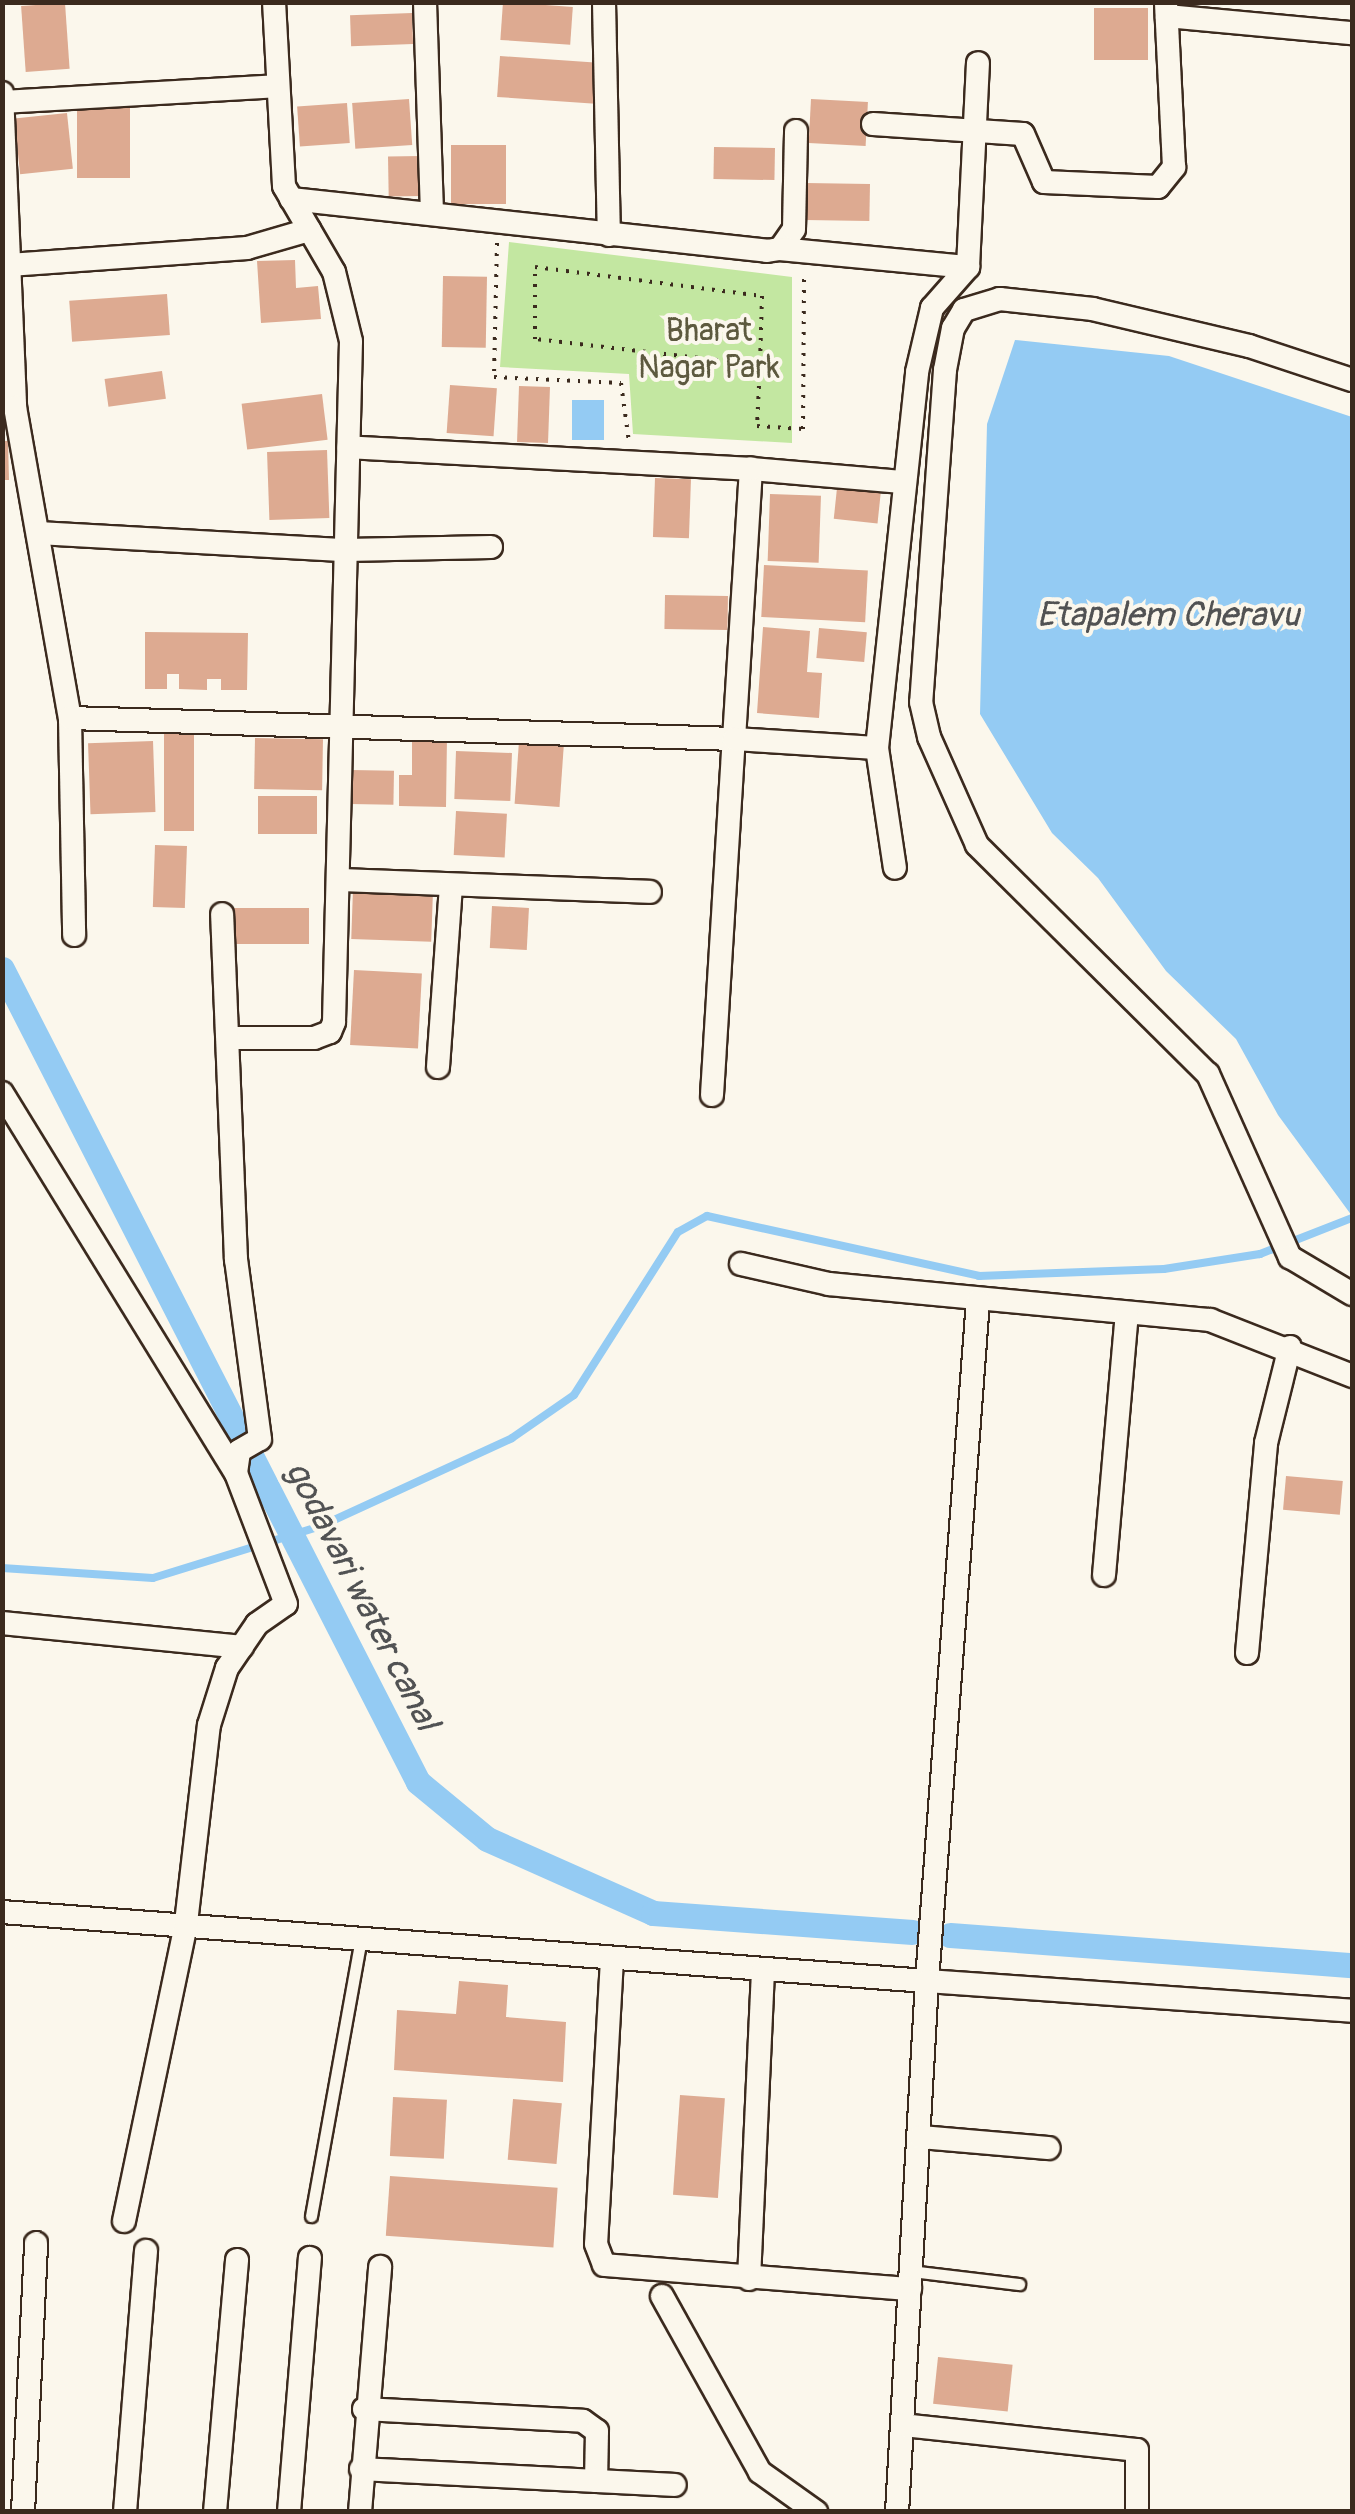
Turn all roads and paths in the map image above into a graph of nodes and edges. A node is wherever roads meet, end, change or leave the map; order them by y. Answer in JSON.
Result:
{"nodes":[{"id":1,"x":274,"y":2,"type":"edge"},
{"id":2,"x":425,"y":2,"type":"edge"},
{"id":3,"x":604,"y":2,"type":"edge"},
{"id":4,"x":1166,"y":9,"type":"edge"},
{"id":5,"x":1287,"y":14,"type":"edge"},
{"id":6,"x":1352,"y":33,"type":"edge"},
{"id":7,"x":978,"y":63,"type":"dead end"},
{"id":8,"x":278,"y":86,"type":"junction"},
{"id":9,"x":2,"y":93,"type":"edge"},
{"id":10,"x":3,"y":102,"type":"edge"},
{"id":11,"x":873,"y":124,"type":"dead end"},
{"id":12,"x":975,"y":130,"type":"junction"},
{"id":13,"x":796,"y":131,"type":"dead end"},
{"id":14,"x":4,"y":159,"type":"edge"},
{"id":15,"x":291,"y":199,"type":"junction"},
{"id":16,"x":432,"y":210,"type":"junction"},
{"id":17,"x":498,"y":220,"type":"junction"},
{"id":18,"x":310,"y":230,"type":"junction"},
{"id":19,"x":608,"y":235,"type":"junction"},
{"id":20,"x":783,"y":259,"type":"junction"},
{"id":21,"x":9,"y":265,"type":"junction"},
{"id":22,"x":968,"y":266,"type":"junction"},
{"id":23,"x":760,"y":366,"type":"junction"},
{"id":24,"x":1352,"y":380,"type":"edge"},
{"id":25,"x":9,"y":407,"type":"edge"},
{"id":26,"x":648,"y":446,"type":"dead end"},
{"id":27,"x":349,"y":447,"type":"junction"},
{"id":28,"x":751,"y":469,"type":"junction"},
{"id":29,"x":902,"y":482,"type":"junction"},
{"id":30,"x":38,"y":533,"type":"junction"},
{"id":31,"x":491,"y":546,"type":"dead end"},
{"id":32,"x":346,"y":550,"type":"junction"},
{"id":33,"x":70,"y":718,"type":"junction"},
{"id":34,"x":344,"y":724,"type":"junction"},
{"id":35,"x":734,"y":739,"type":"junction"},
{"id":36,"x":877,"y":748,"type":"junction"},
{"id":37,"x":895,"y":868,"type":"dead end"},
{"id":38,"x":339,"y":880,"type":"junction"},
{"id":39,"x":451,"y":885,"type":"junction"},
{"id":40,"x":650,"y":892,"type":"dead end"},
{"id":41,"x":222,"y":914,"type":"dead end"},
{"id":42,"x":74,"y":935,"type":"dead end"},
{"id":43,"x":228,"y":1038,"type":"junction"},
{"id":44,"x":438,"y":1067,"type":"dead end"},
{"id":45,"x":2,"y":1093,"type":"edge"},
{"id":46,"x":712,"y":1095,"type":"dead end"},
{"id":47,"x":741,"y":1264,"type":"dead end"},
{"id":48,"x":1352,"y":1294,"type":"edge"},
{"id":49,"x":978,"y":1302,"type":"junction"},
{"id":50,"x":1127,"y":1313,"type":"junction"},
{"id":51,"x":1290,"y":1348,"type":"junction"},
{"id":52,"x":1352,"y":1376,"type":"edge"},
{"id":53,"x":245,"y":1454,"type":"junction"},
{"id":54,"x":1104,"y":1575,"type":"dead end"},
{"id":55,"x":2,"y":1623,"type":"edge"},
{"id":56,"x":242,"y":1647,"type":"junction"},
{"id":57,"x":1247,"y":1653,"type":"dead end"},
{"id":58,"x":2,"y":1912,"type":"edge"},
{"id":59,"x":186,"y":1924,"type":"junction"},
{"id":60,"x":370,"y":1938,"type":"junction"},
{"id":61,"x":612,"y":1959,"type":"junction"},
{"id":62,"x":764,"y":1969,"type":"junction"},
{"id":63,"x":927,"y":1981,"type":"junction"},
{"id":64,"x":1352,"y":2011,"type":"edge"},
{"id":65,"x":920,"y":2136,"type":"junction"},
{"id":66,"x":1049,"y":2148,"type":"dead end"},
{"id":67,"x":311,"y":2216,"type":"dead end"},
{"id":68,"x":124,"y":2221,"type":"dead end"},
{"id":69,"x":36,"y":2243,"type":"dead end"},
{"id":70,"x":146,"y":2251,"type":"dead end"},
{"id":71,"x":310,"y":2258,"type":"dead end"},
{"id":72,"x":237,"y":2260,"type":"dead end"},
{"id":73,"x":380,"y":2267,"type":"dead end"},
{"id":74,"x":749,"y":2279,"type":"junction"},
{"id":75,"x":910,"y":2280,"type":"junction"},
{"id":76,"x":1020,"y":2284,"type":"dead end"},
{"id":77,"x":662,"y":2296,"type":"dead end"},
{"id":78,"x":364,"y":2408,"type":"junction"},
{"id":79,"x":903,"y":2425,"type":"junction"},
{"id":80,"x":361,"y":2469,"type":"junction"},
{"id":81,"x":596,"y":2482,"type":"junction"},
{"id":82,"x":676,"y":2485,"type":"dead end"},
{"id":83,"x":23,"y":2512,"type":"edge"},
{"id":84,"x":126,"y":2512,"type":"edge"},
{"id":85,"x":215,"y":2512,"type":"edge"},
{"id":86,"x":289,"y":2512,"type":"edge"},
{"id":87,"x":360,"y":2512,"type":"edge"},
{"id":88,"x":816,"y":2512,"type":"edge"},
{"id":89,"x":897,"y":2512,"type":"edge"},
{"id":90,"x":1136,"y":2512,"type":"edge"}],
"edges":[{"from":1,"to":8,"type":"street"},
{"from":2,"to":16,"type":"street"},
{"from":3,"to":19,"type":"street"},
{"from":4,"to":5,"type":"street"},
{"from":4,"to":12,"type":"street"},
{"from":5,"to":6,"type":"street"},
{"from":7,"to":12,"type":"street"},
{"from":8,"to":10,"type":"street"},
{"from":8,"to":15,"type":"street"},
{"from":9,"to":10,"type":"street"},
{"from":10,"to":14,"type":"street"},
{"from":11,"to":12,"type":"street"},
{"from":12,"to":22,"type":"street"},
{"from":13,"to":20,"type":"street"},
{"from":14,"to":21,"type":"street"},
{"from":15,"to":16,"type":"street"},
{"from":15,"to":18,"type":"street"},
{"from":16,"to":17,"type":"street"},
{"from":17,"to":19,"type":"street"},
{"from":17,"to":26,"type":"path"},
{"from":18,"to":21,"type":"street"},
{"from":18,"to":27,"type":"street"},
{"from":19,"to":20,"type":"street"},
{"from":20,"to":22,"type":"street"},
{"from":20,"to":23,"type":"path"},
{"from":21,"to":25,"type":"street"},
{"from":22,"to":29,"type":"street"},
{"from":23,"to":23,"type":"path"},
{"from":24,"to":48,"type":"street"},
{"from":25,"to":30,"type":"street"},
{"from":27,"to":28,"type":"street"},
{"from":27,"to":32,"type":"street"},
{"from":28,"to":29,"type":"street"},
{"from":28,"to":35,"type":"street"},
{"from":29,"to":36,"type":"street"},
{"from":30,"to":32,"type":"street"},
{"from":30,"to":33,"type":"street"},
{"from":31,"to":32,"type":"street"},
{"from":32,"to":34,"type":"street"},
{"from":33,"to":34,"type":"street"},
{"from":33,"to":42,"type":"street"},
{"from":34,"to":35,"type":"street"},
{"from":34,"to":38,"type":"street"},
{"from":35,"to":36,"type":"street"},
{"from":35,"to":46,"type":"street"},
{"from":36,"to":37,"type":"street"},
{"from":38,"to":39,"type":"street"},
{"from":38,"to":43,"type":"street"},
{"from":39,"to":40,"type":"street"},
{"from":39,"to":44,"type":"street"},
{"from":41,"to":43,"type":"street"},
{"from":43,"to":53,"type":"street"},
{"from":45,"to":53,"type":"street"},
{"from":47,"to":49,"type":"street"},
{"from":49,"to":50,"type":"street"},
{"from":49,"to":63,"type":"street"},
{"from":50,"to":51,"type":"street"},
{"from":50,"to":54,"type":"street"},
{"from":51,"to":52,"type":"street"},
{"from":51,"to":57,"type":"street"},
{"from":53,"to":56,"type":"street"},
{"from":55,"to":56,"type":"street"},
{"from":56,"to":59,"type":"street"},
{"from":58,"to":59,"type":"street"},
{"from":59,"to":60,"type":"street"},
{"from":59,"to":68,"type":"street"},
{"from":60,"to":61,"type":"street"},
{"from":60,"to":67,"type":"lane"},
{"from":61,"to":62,"type":"street"},
{"from":61,"to":74,"type":"street"},
{"from":62,"to":63,"type":"street"},
{"from":62,"to":74,"type":"street"},
{"from":63,"to":64,"type":"street"},
{"from":63,"to":65,"type":"street"},
{"from":65,"to":66,"type":"street"},
{"from":65,"to":75,"type":"street"},
{"from":69,"to":83,"type":"street"},
{"from":70,"to":84,"type":"street"},
{"from":71,"to":86,"type":"street"},
{"from":72,"to":85,"type":"street"},
{"from":73,"to":78,"type":"street"},
{"from":74,"to":75,"type":"street"},
{"from":75,"to":76,"type":"lane"},
{"from":75,"to":79,"type":"street"},
{"from":77,"to":88,"type":"street"},
{"from":78,"to":80,"type":"street"},
{"from":78,"to":81,"type":"street"},
{"from":79,"to":89,"type":"street"},
{"from":79,"to":90,"type":"street"},
{"from":80,"to":81,"type":"street"},
{"from":80,"to":87,"type":"street"},
{"from":81,"to":82,"type":"street"}]}
